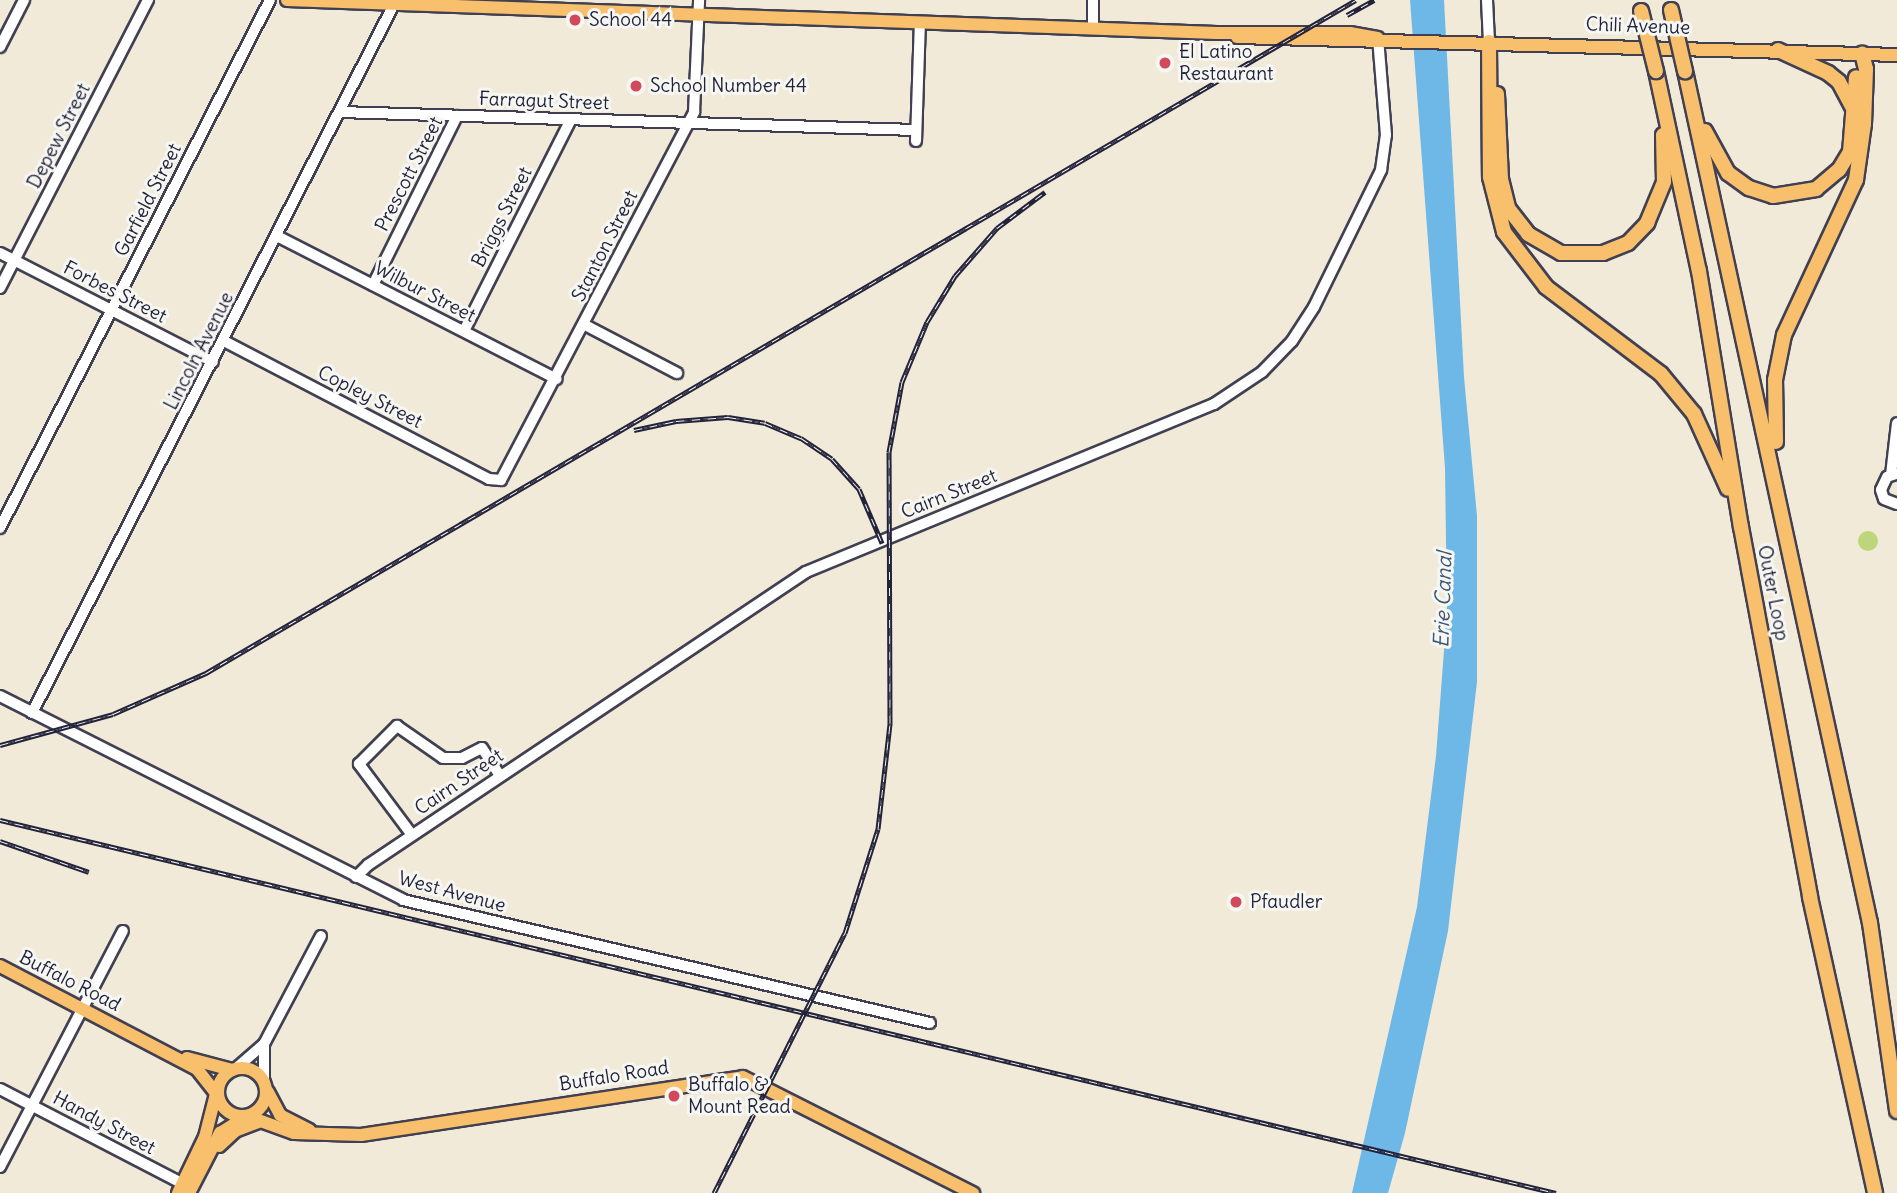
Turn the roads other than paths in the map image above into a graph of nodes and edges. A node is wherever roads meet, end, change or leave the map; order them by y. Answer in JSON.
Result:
{"nodes":[{"id":1,"x":24,"y":0,"type":"edge"},
{"id":2,"x":148,"y":0,"type":"edge"},
{"id":3,"x":270,"y":0,"type":"edge"},
{"id":4,"x":287,"y":0,"type":"edge"},
{"id":5,"x":699,"y":0,"type":"edge"},
{"id":6,"x":1093,"y":0,"type":"edge"},
{"id":7,"x":1487,"y":0,"type":"edge"},
{"id":8,"x":395,"y":2,"type":"edge"},
{"id":9,"x":1640,"y":5,"type":"edge"},
{"id":10,"x":1670,"y":5,"type":"edge"},
{"id":11,"x":698,"y":16,"type":"junction"},
{"id":12,"x":920,"y":23,"type":"junction"},
{"id":13,"x":1093,"y":29,"type":"junction"},
{"id":14,"x":1378,"y":38,"type":"junction"},
{"id":15,"x":1489,"y":41,"type":"junction"},
{"id":16,"x":0,"y":47,"type":"edge"},
{"id":17,"x":1778,"y":50,"type":"junction"},
{"id":18,"x":1862,"y":53,"type":"junction"},
{"id":19,"x":1897,"y":55,"type":"edge"},
{"id":20,"x":1656,"y":71,"type":"junction"},
{"id":21,"x":340,"y":111,"type":"junction"},
{"id":22,"x":1854,"y":113,"type":"junction"},
{"id":23,"x":1695,"y":115,"type":"junction"},
{"id":24,"x":457,"y":116,"type":"junction"},
{"id":25,"x":571,"y":119,"type":"junction"},
{"id":26,"x":689,"y":122,"type":"junction"},
{"id":27,"x":915,"y":130,"type":"junction"},
{"id":28,"x":916,"y":141,"type":"dead end"},
{"id":29,"x":277,"y":236,"type":"junction"},
{"id":30,"x":0,"y":253,"type":"edge"},
{"id":31,"x":14,"y":261,"type":"junction"},
{"id":32,"x":373,"y":285,"type":"junction"},
{"id":33,"x":0,"y":288,"type":"edge"},
{"id":34,"x":112,"y":310,"type":"junction"},
{"id":35,"x":584,"y":325,"type":"junction"},
{"id":36,"x":464,"y":331,"type":"junction"},
{"id":37,"x":224,"y":341,"type":"junction"},
{"id":38,"x":213,"y":362,"type":"junction"},
{"id":39,"x":677,"y":373,"type":"dead end"},
{"id":40,"x":557,"y":379,"type":"junction"},
{"id":41,"x":1897,"y":423,"type":"edge"},
{"id":42,"x":1894,"y":475,"type":"edge"},
{"id":43,"x":501,"y":480,"type":"joint"},
{"id":44,"x":1897,"y":504,"type":"edge"},
{"id":45,"x":1786,"y":526,"type":"junction"},
{"id":46,"x":1741,"y":527,"type":"junction"},
{"id":47,"x":0,"y":528,"type":"edge"},
{"id":48,"x":0,"y":696,"type":"edge"},
{"id":49,"x":32,"y":712,"type":"junction"},
{"id":50,"x":500,"y":776,"type":"junction"},
{"id":51,"x":412,"y":835,"type":"junction"},
{"id":52,"x":356,"y":877,"type":"junction"},
{"id":53,"x":123,"y":931,"type":"dead end"},
{"id":54,"x":321,"y":936,"type":"dead end"},
{"id":55,"x":0,"y":966,"type":"edge"},
{"id":56,"x":82,"y":1009,"type":"junction"},
{"id":57,"x":930,"y":1023,"type":"dead end"},
{"id":58,"x":264,"y":1044,"type":"junction"},
{"id":59,"x":160,"y":1049,"type":"junction"},
{"id":60,"x":233,"y":1070,"type":"junction"},
{"id":61,"x":266,"y":1088,"type":"junction"},
{"id":62,"x":0,"y":1089,"type":"edge"},
{"id":63,"x":216,"y":1093,"type":"junction"},
{"id":64,"x":32,"y":1105,"type":"junction"},
{"id":65,"x":1897,"y":1111,"type":"edge"},
{"id":66,"x":251,"y":1118,"type":"junction"},
{"id":67,"x":319,"y":1134,"type":"junction"},
{"id":68,"x":0,"y":1167,"type":"edge"},
{"id":69,"x":185,"y":1190,"type":"edge"},
{"id":70,"x":973,"y":1193,"type":"edge"},
{"id":71,"x":1875,"y":1193,"type":"edge"}],
"edges":[{"from":1,"to":16,"type":"street"},
{"from":2,"to":31,"type":"street","name":"Depew Street"},
{"from":3,"to":34,"type":"street","name":"Garfield Street"},
{"from":4,"to":8,"type":"main road","name":"Chili Avenue"},
{"from":5,"to":11,"type":"street","name":"Stanton Street"},
{"from":6,"to":13,"type":"street"},
{"from":7,"to":15,"type":"street"},
{"from":8,"to":11,"type":"main road","name":"Chili Avenue"},
{"from":8,"to":21,"type":"street","name":"Lincoln Avenue"},
{"from":9,"to":20,"type":"highway","name":"Outer Loop","bridge":true},
{"from":10,"to":23,"type":"highway","name":"Outer Loop","bridge":true},
{"from":11,"to":12,"type":"main road","name":"Chili Avenue"},
{"from":11,"to":26,"type":"street","name":"Stanton Street"},
{"from":12,"to":13,"type":"main road","name":"Chili Avenue"},
{"from":12,"to":27,"type":"street"},
{"from":13,"to":14,"type":"main road","name":"Chili Avenue"},
{"from":14,"to":15,"type":"main road","name":"Chili Avenue"},
{"from":14,"to":50,"type":"street","name":"Cairn Street"},
{"from":15,"to":17,"type":"main road","name":"Chili Avenue"},
{"from":15,"to":20,"type":"highway"},
{"from":15,"to":46,"type":"highway"},
{"from":17,"to":18,"type":"main road","name":"Chili Avenue"},
{"from":17,"to":22,"type":"highway"},
{"from":18,"to":19,"type":"main road","name":"Chili Avenue"},
{"from":18,"to":22,"type":"highway"},
{"from":18,"to":45,"type":"highway"},
{"from":20,"to":46,"type":"highway","name":"Outer Loop"},
{"from":21,"to":24,"type":"street","name":"Farragut Street"},
{"from":21,"to":29,"type":"street","name":"Lincoln Avenue"},
{"from":22,"to":23,"type":"highway"},
{"from":23,"to":45,"type":"highway","name":"Outer Loop"},
{"from":24,"to":25,"type":"street","name":"Farragut Street"},
{"from":24,"to":32,"type":"street","name":"Prescott Street"},
{"from":25,"to":26,"type":"street","name":"Farragut Street"},
{"from":25,"to":36,"type":"street","name":"Briggs Street"},
{"from":26,"to":27,"type":"street","name":"Farragut Street"},
{"from":26,"to":35,"type":"street","name":"Stanton Street"},
{"from":27,"to":28,"type":"street"},
{"from":29,"to":32,"type":"street","name":"Wilbur Street"},
{"from":29,"to":37,"type":"street","name":"Lincoln Avenue"},
{"from":30,"to":31,"type":"street","name":"Forbes Street"},
{"from":31,"to":33,"type":"street","name":"Depew Street"},
{"from":31,"to":34,"type":"street","name":"Forbes Street"},
{"from":32,"to":36,"type":"street","name":"Wilbur Street"},
{"from":34,"to":38,"type":"street","name":"Forbes Street"},
{"from":34,"to":47,"type":"street","name":"Garfield Street"},
{"from":35,"to":39,"type":"street"},
{"from":35,"to":40,"type":"street","name":"Stanton Street"},
{"from":36,"to":40,"type":"street","name":"Wilbur Street"},
{"from":37,"to":38,"type":"street","name":"Lincoln Avenue"},
{"from":37,"to":43,"type":"street","name":"Copley Street"},
{"from":38,"to":49,"type":"street","name":"Lincoln Avenue"},
{"from":40,"to":43,"type":"street","name":"Stanton Street"},
{"from":41,"to":42,"type":"street"},
{"from":42,"to":44,"type":"street"},
{"from":45,"to":65,"type":"highway","name":"Outer Loop"},
{"from":46,"to":71,"type":"highway","name":"Outer Loop"},
{"from":48,"to":49,"type":"street","name":"West Avenue"},
{"from":49,"to":52,"type":"street","name":"West Avenue"},
{"from":50,"to":51,"type":"street","name":"Cairn Street"},
{"from":50,"to":51,"type":"street"},
{"from":51,"to":52,"type":"street","name":"Cairn Street"},
{"from":52,"to":57,"type":"street","name":"West Avenue"},
{"from":53,"to":56,"type":"street"},
{"from":54,"to":58,"type":"street"},
{"from":55,"to":56,"type":"main road","name":"Buffalo Road"},
{"from":56,"to":59,"type":"main road","name":"Buffalo Road"},
{"from":56,"to":64,"type":"street"},
{"from":58,"to":60,"type":"street"},
{"from":58,"to":61,"type":"street"},
{"from":59,"to":60,"type":"main road","name":"Buffalo Road"},
{"from":59,"to":63,"type":"main road","name":"Buffalo Road"},
{"from":60,"to":61,"type":"main road"},
{"from":60,"to":63,"type":"main road"},
{"from":61,"to":66,"type":"main road"},
{"from":61,"to":67,"type":"main road","name":"Buffalo Road"},
{"from":62,"to":64,"type":"street","name":"Handy Street"},
{"from":63,"to":66,"type":"main road"},
{"from":63,"to":69,"type":"main road"},
{"from":64,"to":68,"type":"street"},
{"from":64,"to":69,"type":"street","name":"Handy Street"},
{"from":66,"to":67,"type":"main road","name":"Buffalo Road"},
{"from":66,"to":69,"type":"main road"},
{"from":67,"to":70,"type":"main road","name":"Buffalo Road"}]}
